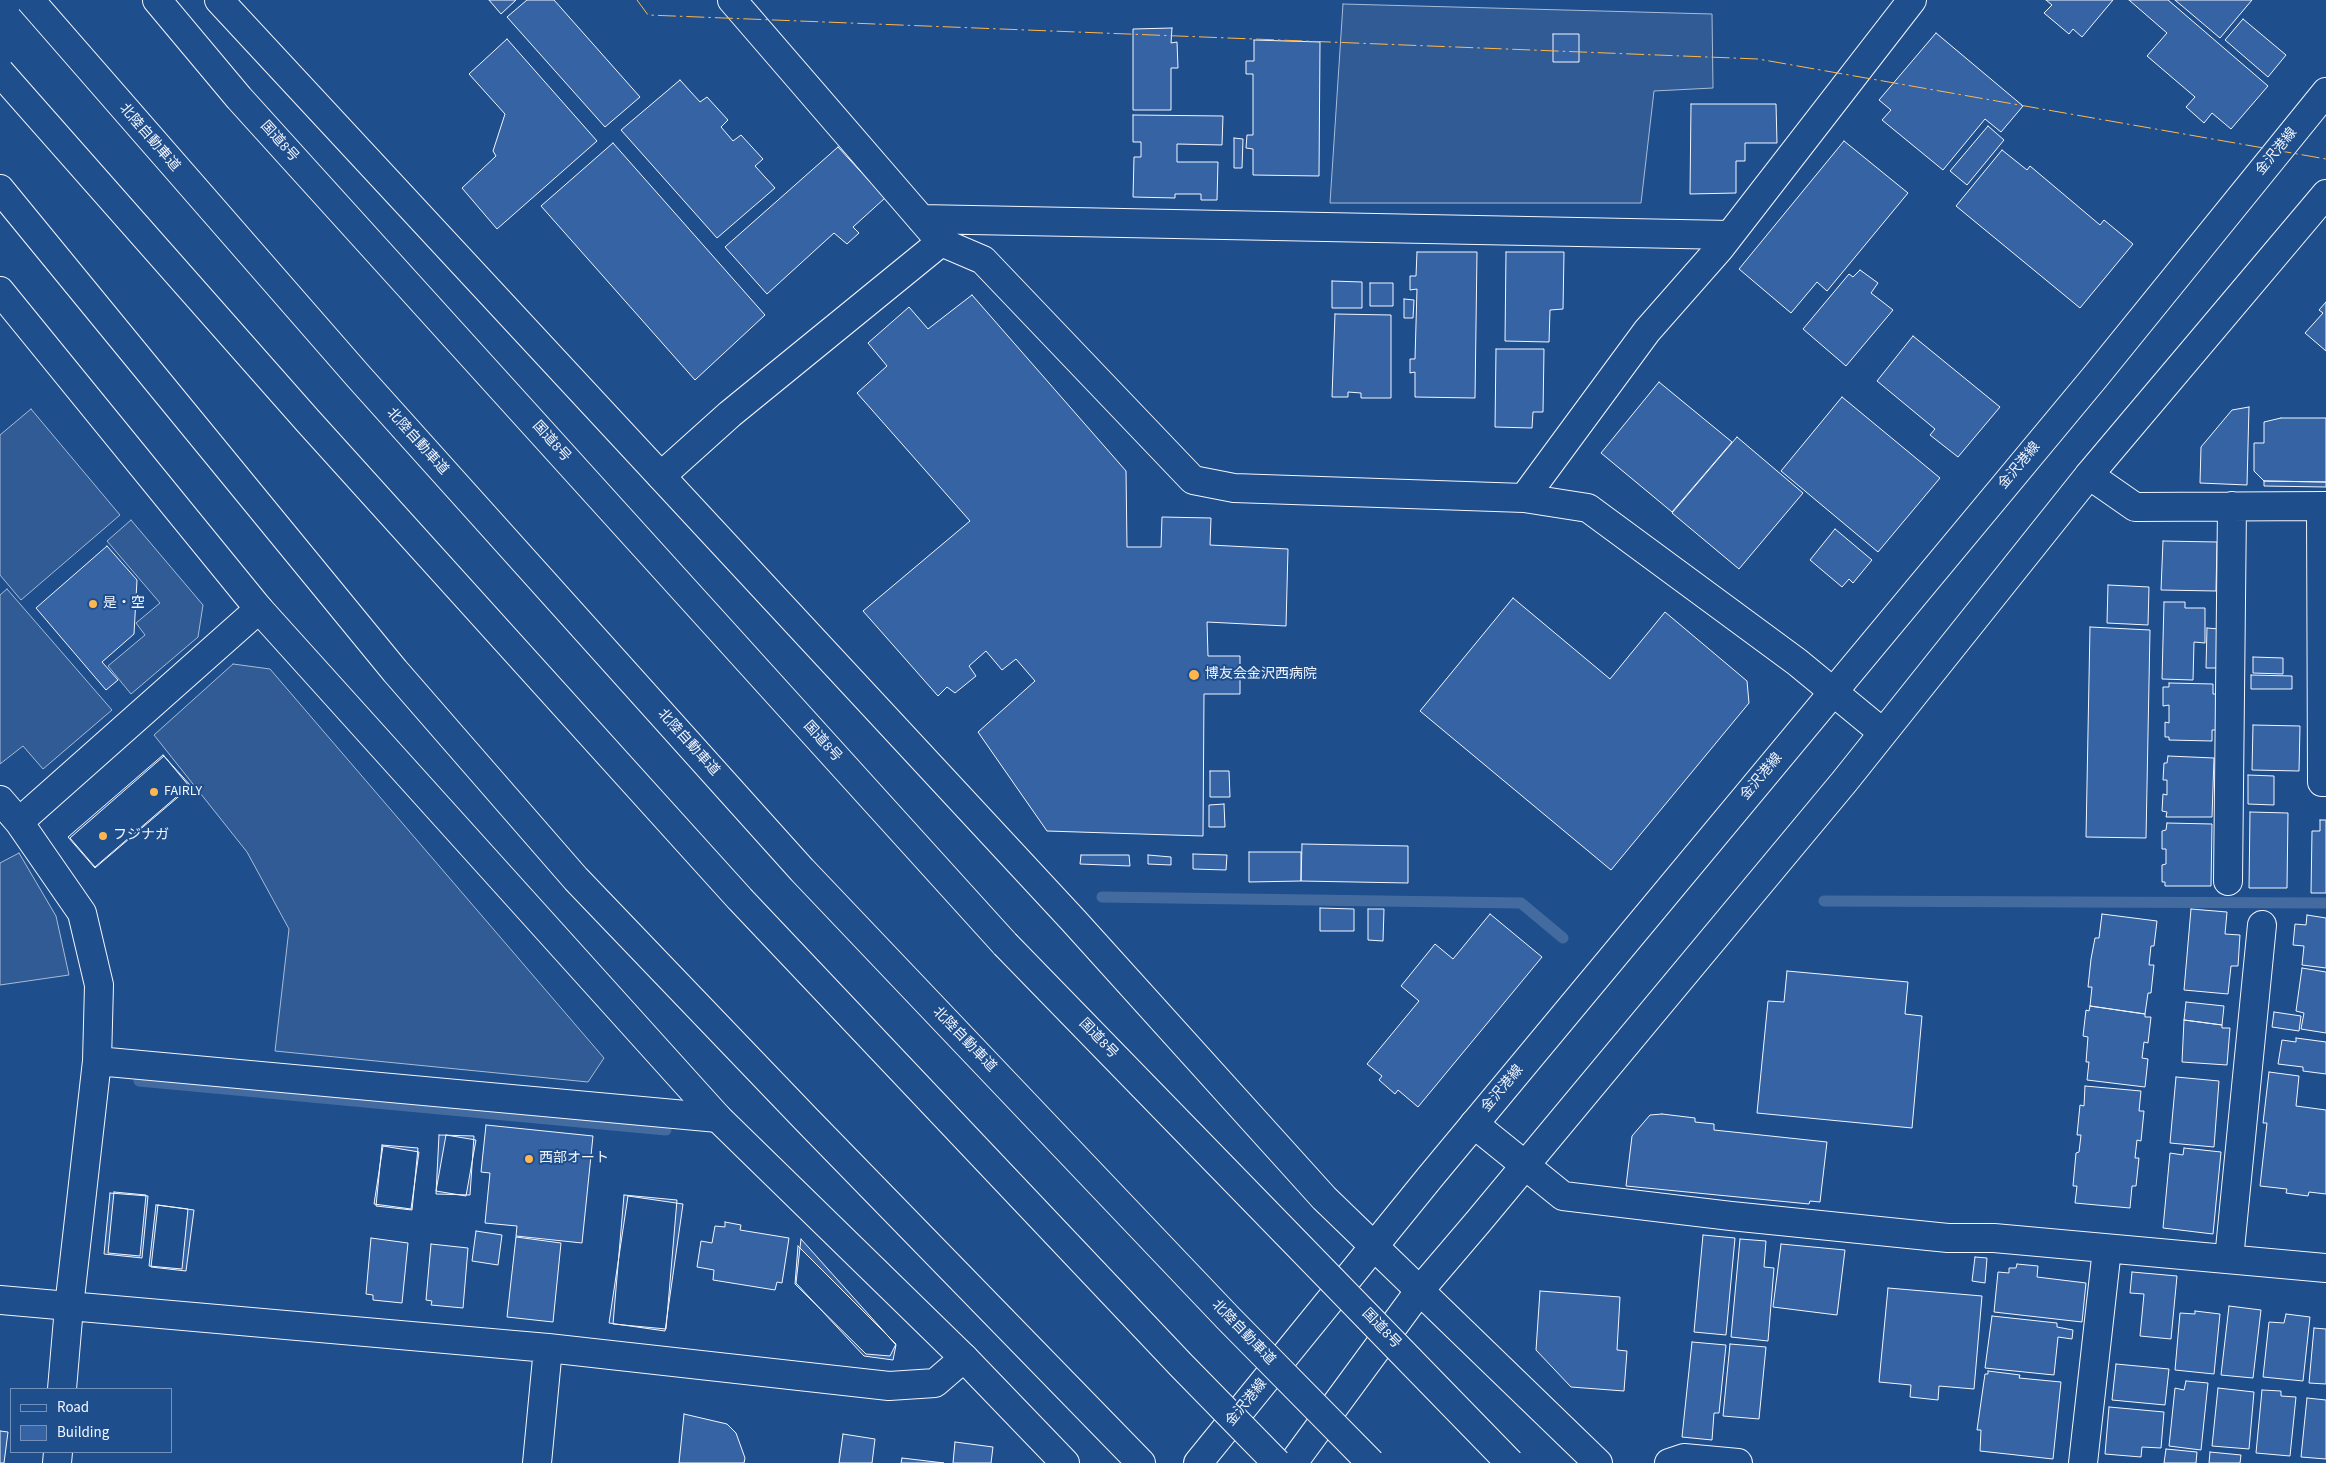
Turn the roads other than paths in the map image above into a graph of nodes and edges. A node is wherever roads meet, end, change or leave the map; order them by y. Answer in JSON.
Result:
{"nodes":[{"id":1,"x":30,"y":0,"type":"edge"},
{"id":2,"x":158,"y":0,"type":"edge"},
{"id":3,"x":219,"y":0,"type":"edge"},
{"id":4,"x":732,"y":0,"type":"edge"},
{"id":5,"x":1912,"y":0,"type":"edge"},
{"id":6,"x":0,"y":72,"type":"edge"},
{"id":7,"x":2326,"y":92,"type":"edge"},
{"id":8,"x":0,"y":189,"type":"edge"},
{"id":9,"x":2326,"y":194,"type":"edge"},
{"id":10,"x":921,"y":219,"type":"junction"},
{"id":11,"x":1730,"y":235,"type":"junction"},
{"id":12,"x":941,"y":242,"type":"junction"},
{"id":13,"x":0,"y":291,"type":"edge"},
{"id":14,"x":0,"y":297,"type":"edge"},
{"id":15,"x":34,"y":332,"type":"junction"},
{"id":16,"x":2089,"y":475,"type":"junction"},
{"id":17,"x":661,"y":476,"type":"junction"},
{"id":18,"x":1524,"y":498,"type":"junction"},
{"id":19,"x":2232,"y":506,"type":"junction"},
{"id":20,"x":2323,"y":506,"type":"edge"},
{"id":21,"x":259,"y":608,"type":"junction"},
{"id":22,"x":1832,"y":693,"type":"junction"},
{"id":23,"x":1882,"y":732,"type":"junction"},
{"id":24,"x":2326,"y":782,"type":"edge"},
{"id":25,"x":0,"y":800,"type":"edge"},
{"id":26,"x":19,"y":822,"type":"junction"},
{"id":27,"x":2228,"y":881,"type":"dead end"},
{"id":28,"x":2262,"y":925,"type":"dead end"},
{"id":29,"x":97,"y":1061,"type":"junction"},
{"id":30,"x":718,"y":1118,"type":"junction"},
{"id":31,"x":1474,"y":1124,"type":"junction"},
{"id":32,"x":1526,"y":1166,"type":"junction"},
{"id":33,"x":1374,"y":1248,"type":"junction"},
{"id":34,"x":2107,"y":1249,"type":"junction"},
{"id":35,"x":2230,"y":1259,"type":"junction"},
{"id":36,"x":2326,"y":1268,"type":"edge"},
{"id":37,"x":1420,"y":1290,"type":"junction"},
{"id":38,"x":0,"y":1300,"type":"edge"},
{"id":39,"x":69,"y":1307,"type":"junction"},
{"id":40,"x":548,"y":1348,"type":"junction"},
{"id":41,"x":964,"y":1358,"type":"junction"},
{"id":42,"x":62,"y":1388,"type":"edge"},
{"id":43,"x":536,"y":1463,"type":"edge"},
{"id":44,"x":1065,"y":1463,"type":"edge"},
{"id":45,"x":1141,"y":1463,"type":"edge"},
{"id":46,"x":1198,"y":1463,"type":"edge"},
{"id":47,"x":1277,"y":1463,"type":"edge"},
{"id":48,"x":1293,"y":1463,"type":"edge"},
{"id":49,"x":1371,"y":1463,"type":"edge"},
{"id":50,"x":1510,"y":1463,"type":"edge"},
{"id":51,"x":1598,"y":1463,"type":"edge"},
{"id":52,"x":1669,"y":1463,"type":"edge"},
{"id":53,"x":1738,"y":1463,"type":"edge"},
{"id":54,"x":2083,"y":1463,"type":"edge"}],
"edges":[{"from":1,"to":49,"type":"main road","name":"北陸自動車道","bridge":true},
{"from":2,"to":50,"type":"main road","name":"国道8号","bridge":true},
{"from":3,"to":17,"type":"main road"},
{"from":4,"to":10,"type":"main road"},
{"from":5,"to":11,"type":"main road"},
{"from":6,"to":47,"type":"main road","bridge":true},
{"from":7,"to":22,"type":"main road","name":"金沢港線"},
{"from":8,"to":45,"type":"main road"},
{"from":9,"to":16,"type":"main road"},
{"from":10,"to":11,"type":"main road"},
{"from":10,"to":12,"type":"main road"},
{"from":11,"to":18,"type":"main road"},
{"from":12,"to":17,"type":"main road"},
{"from":12,"to":18,"type":"main road"},
{"from":13,"to":15,"type":"main road"},
{"from":14,"to":15,"type":"main road"},
{"from":15,"to":21,"type":"main road"},
{"from":16,"to":19,"type":"main road"},
{"from":16,"to":23,"type":"main road"},
{"from":17,"to":33,"type":"main road"},
{"from":18,"to":22,"type":"main road"},
{"from":19,"to":20,"type":"main road"},
{"from":19,"to":27,"type":"main road"},
{"from":20,"to":24,"type":"main road"},
{"from":21,"to":26,"type":"main road"},
{"from":21,"to":30,"type":"main road"},
{"from":22,"to":23,"type":"main road"},
{"from":22,"to":31,"type":"main road","name":"金沢港線"},
{"from":23,"to":32,"type":"main road"},
{"from":25,"to":26,"type":"main road"},
{"from":26,"to":29,"type":"main road"},
{"from":28,"to":35,"type":"main road"},
{"from":29,"to":30,"type":"main road"},
{"from":29,"to":39,"type":"main road"},
{"from":30,"to":41,"type":"main road"},
{"from":31,"to":32,"type":"main road"},
{"from":31,"to":33,"type":"main road","name":"金沢港線"},
{"from":32,"to":34,"type":"main road"},
{"from":32,"to":37,"type":"main road"},
{"from":33,"to":37,"type":"main road"},
{"from":33,"to":46,"type":"main road","name":"金沢港線"},
{"from":34,"to":35,"type":"main road"},
{"from":34,"to":54,"type":"main road"},
{"from":35,"to":36,"type":"main road"},
{"from":37,"to":48,"type":"main road"},
{"from":37,"to":51,"type":"main road"},
{"from":38,"to":39,"type":"main road"},
{"from":39,"to":40,"type":"main road"},
{"from":39,"to":42,"type":"main road"},
{"from":40,"to":41,"type":"main road"},
{"from":40,"to":43,"type":"main road"},
{"from":41,"to":44,"type":"main road"},
{"from":52,"to":53,"type":"main road"}]}
